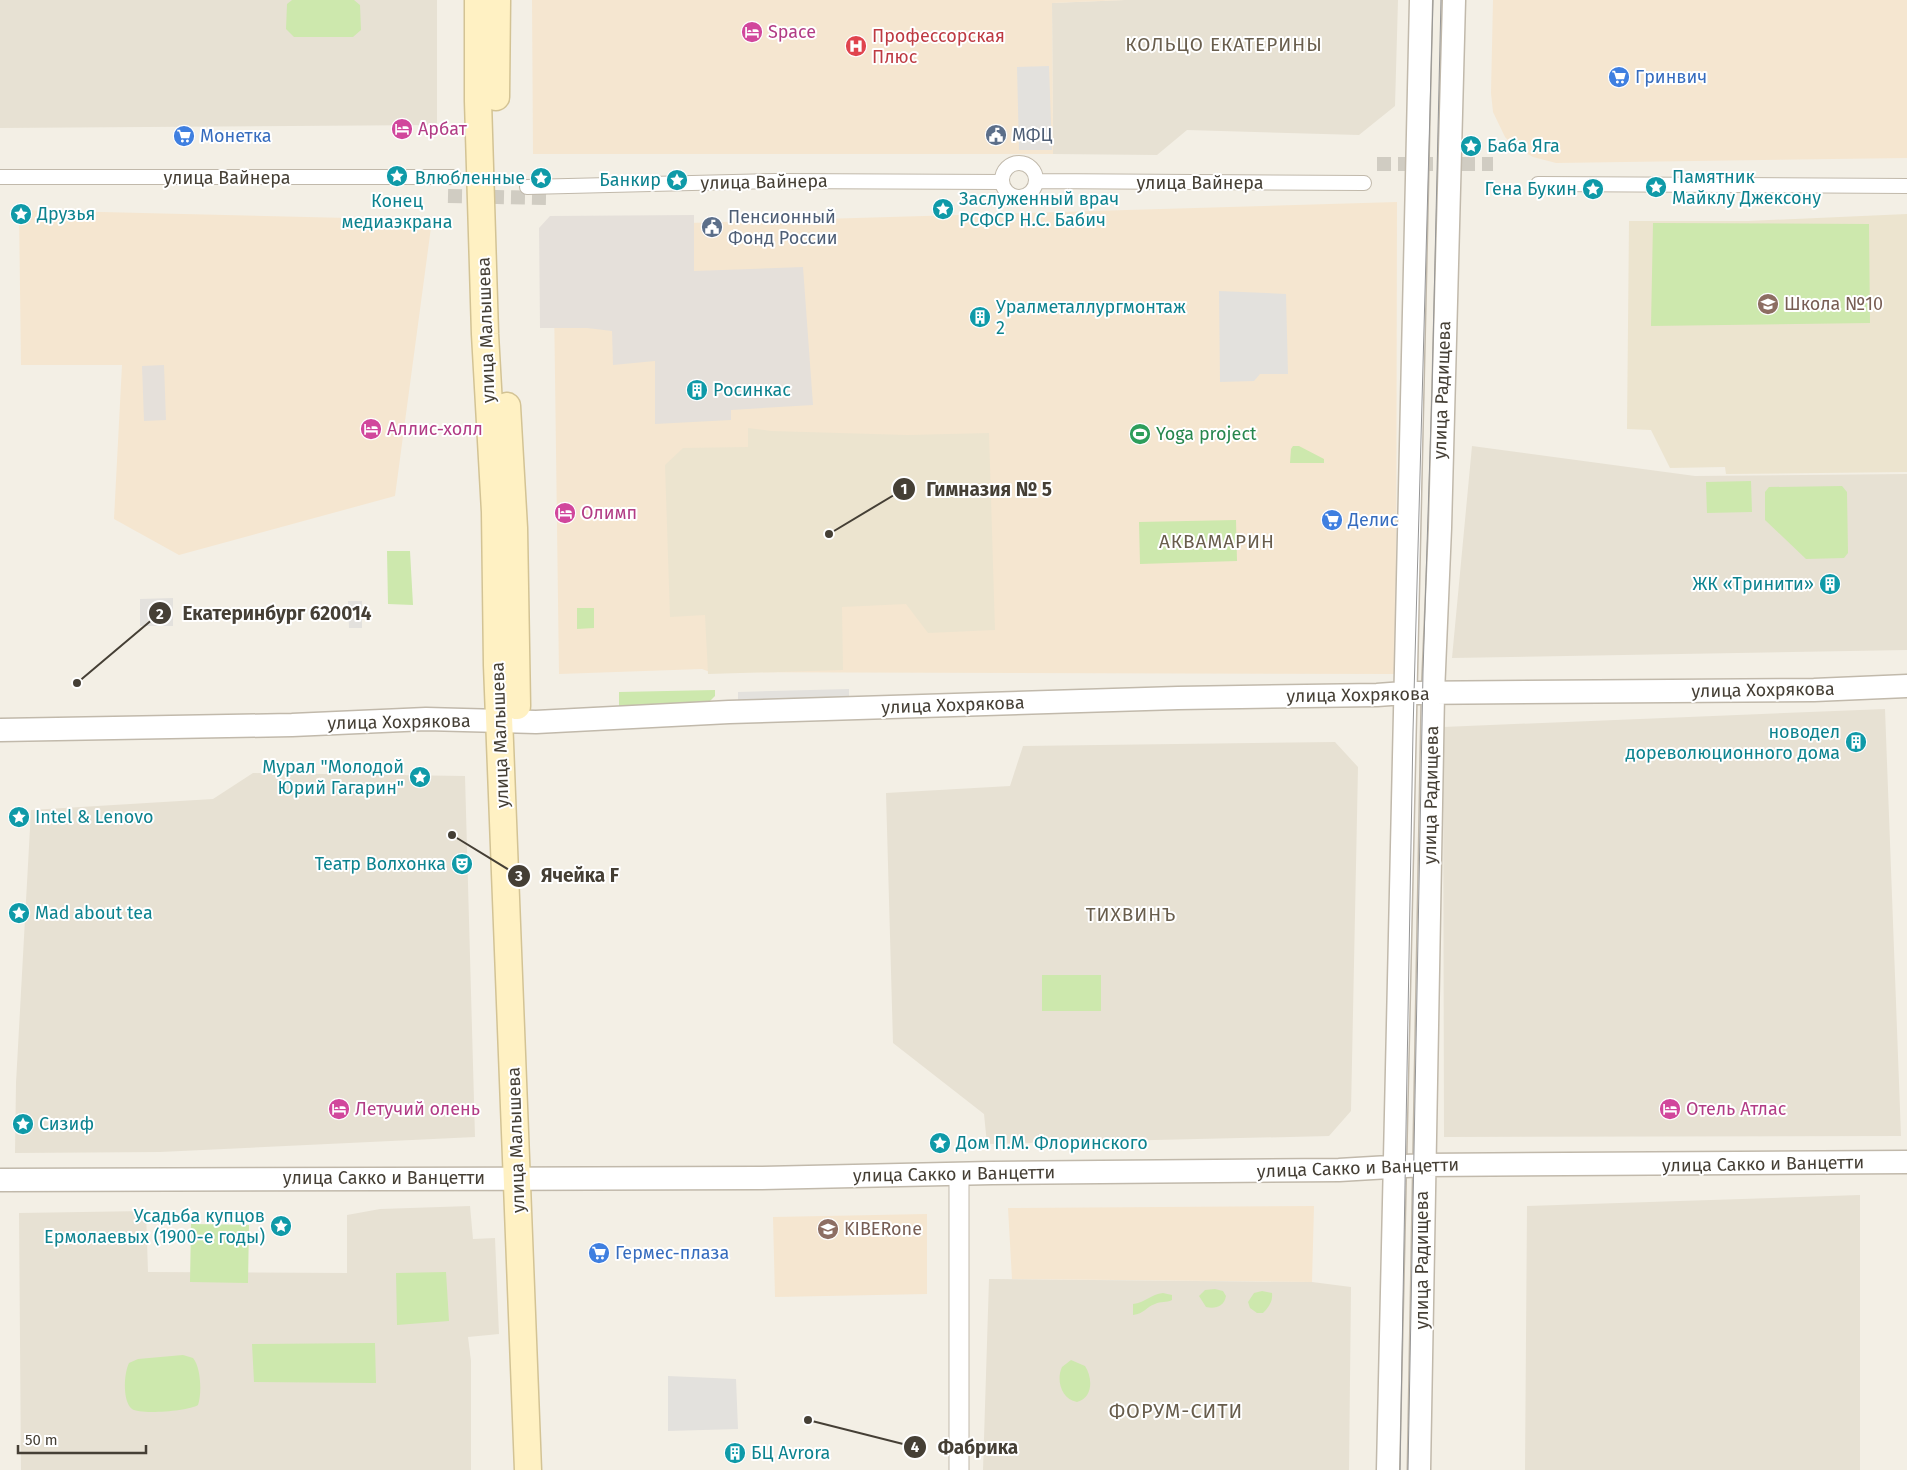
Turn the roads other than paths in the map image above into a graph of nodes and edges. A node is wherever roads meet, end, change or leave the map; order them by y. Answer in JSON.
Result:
{"nodes":[{"id":1,"x":478,"y":0,"type":"edge"},
{"id":2,"x":498,"y":0,"type":"edge"},
{"id":3,"x":1421,"y":0,"type":"edge"},
{"id":4,"x":1454,"y":0,"type":"edge"},
{"id":5,"x":0,"y":177,"type":"edge"},
{"id":6,"x":454,"y":177,"type":"dead end"},
{"id":7,"x":1002,"y":182,"type":"junction"},
{"id":8,"x":1036,"y":182,"type":"junction"},
{"id":9,"x":1364,"y":184,"type":"dead end"},
{"id":10,"x":1538,"y":184,"type":"dead end"},
{"id":11,"x":1907,"y":186,"type":"edge"},
{"id":12,"x":527,"y":187,"type":"dead end"},
{"id":13,"x":1907,"y":686,"type":"edge"},
{"id":14,"x":1433,"y":692,"type":"junction"},
{"id":15,"x":1404,"y":693,"type":"junction"},
{"id":16,"x":509,"y":721,"type":"junction"},
{"id":17,"x":0,"y":730,"type":"edge"},
{"id":18,"x":1907,"y":1162,"type":"edge"},
{"id":19,"x":1423,"y":1165,"type":"junction"},
{"id":20,"x":1394,"y":1167,"type":"junction"},
{"id":21,"x":959,"y":1175,"type":"junction"},
{"id":22,"x":524,"y":1179,"type":"junction"},
{"id":23,"x":0,"y":1180,"type":"edge"},
{"id":24,"x":528,"y":1470,"type":"edge"},
{"id":25,"x":542,"y":1470,"type":"edge"},
{"id":26,"x":958,"y":1470,"type":"edge"},
{"id":27,"x":1388,"y":1470,"type":"edge"},
{"id":28,"x":1419,"y":1470,"type":"edge"}],
"edges":[{"from":1,"to":16,"type":"main road","name":"улица Малышева"},
{"from":2,"to":16,"type":"main road","name":"улица Малышева"},
{"from":3,"to":15,"type":"street","name":"улица Радищева"},
{"from":4,"to":14,"type":"street","name":"улица Радищева"},
{"from":5,"to":6,"type":"street","name":"улица Вайнера"},
{"from":7,"to":8,"type":"street"},
{"from":7,"to":8,"type":"street"},
{"from":7,"to":12,"type":"street","name":"улица Вайнера"},
{"from":8,"to":9,"type":"street","name":"улица Вайнера"},
{"from":10,"to":11,"type":"street"},
{"from":13,"to":14,"type":"street","name":"улица Хохрякова"},
{"from":14,"to":15,"type":"street","name":"улица Хохрякова"},
{"from":14,"to":19,"type":"street","name":"улица Радищева"},
{"from":15,"to":16,"type":"street","name":"улица Хохрякова"},
{"from":15,"to":20,"type":"street","name":"улица Радищева"},
{"from":16,"to":17,"type":"street","name":"улица Хохрякова"},
{"from":16,"to":22,"type":"main road","name":"улица Малышева"},
{"from":18,"to":19,"type":"street","name":"улица Сакко и Ванцетти"},
{"from":19,"to":20,"type":"street","name":"улица Сакко и Ванцетти"},
{"from":19,"to":28,"type":"street","name":"улица Радищева"},
{"from":20,"to":21,"type":"street","name":"улица Сакко и Ванцетти"},
{"from":20,"to":27,"type":"street","name":"улица Радищева"},
{"from":21,"to":22,"type":"street","name":"улица Сакко и Ванцетти"},
{"from":21,"to":26,"type":"street"},
{"from":22,"to":23,"type":"street","name":"улица Сакко и Ванцетти"},
{"from":22,"to":24,"type":"main road","name":"улица Малышева"},
{"from":22,"to":25,"type":"main road","name":"улица Малышева"}]}
